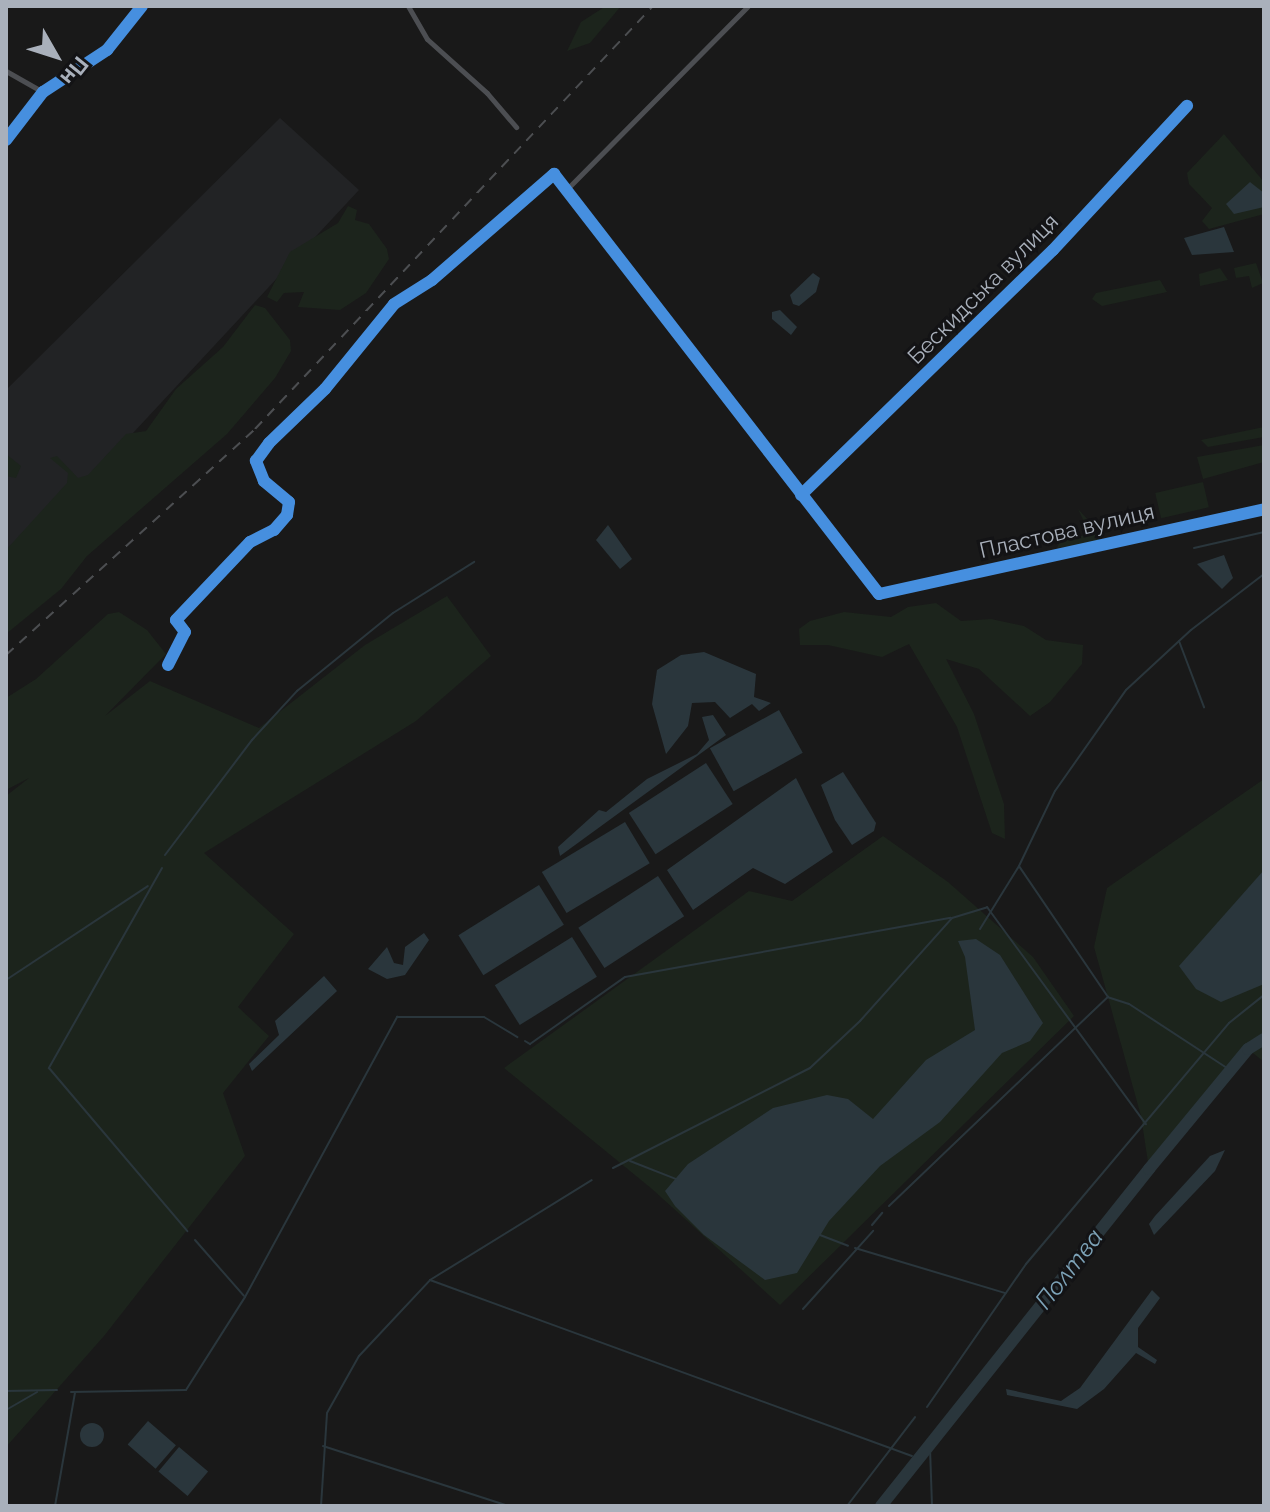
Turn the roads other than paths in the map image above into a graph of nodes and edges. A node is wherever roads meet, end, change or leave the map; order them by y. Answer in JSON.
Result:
{"nodes":[{"id":1,"x":142,"y":6,"type":"edge"},
{"id":2,"x":408,"y":6,"type":"edge"},
{"id":3,"x":748,"y":6,"type":"edge"},
{"id":4,"x":6,"y":71,"type":"edge"},
{"id":5,"x":43,"y":92,"type":"junction"},
{"id":6,"x":1187,"y":106,"type":"dead end"},
{"id":7,"x":516,"y":127,"type":"dead end"},
{"id":8,"x":6,"y":140,"type":"edge"},
{"id":9,"x":567,"y":189,"type":"junction"},
{"id":10,"x":801,"y":495,"type":"junction"},
{"id":11,"x":1264,"y":509,"type":"edge"},
{"id":12,"x":168,"y":665,"type":"dead end"}],
"edges":[{"from":1,"to":5,"type":"street"},
{"from":2,"to":7,"type":"street"},
{"from":3,"to":9,"type":"street"},
{"from":4,"to":5,"type":"street"},
{"from":5,"to":8,"type":"street"},
{"from":6,"to":10,"type":"street","name":"Бескидська вулиця"},
{"from":9,"to":10,"type":"street"},
{"from":9,"to":12,"type":"street"},
{"from":10,"to":11,"type":"street","name":"Пластова вулиця"}]}
